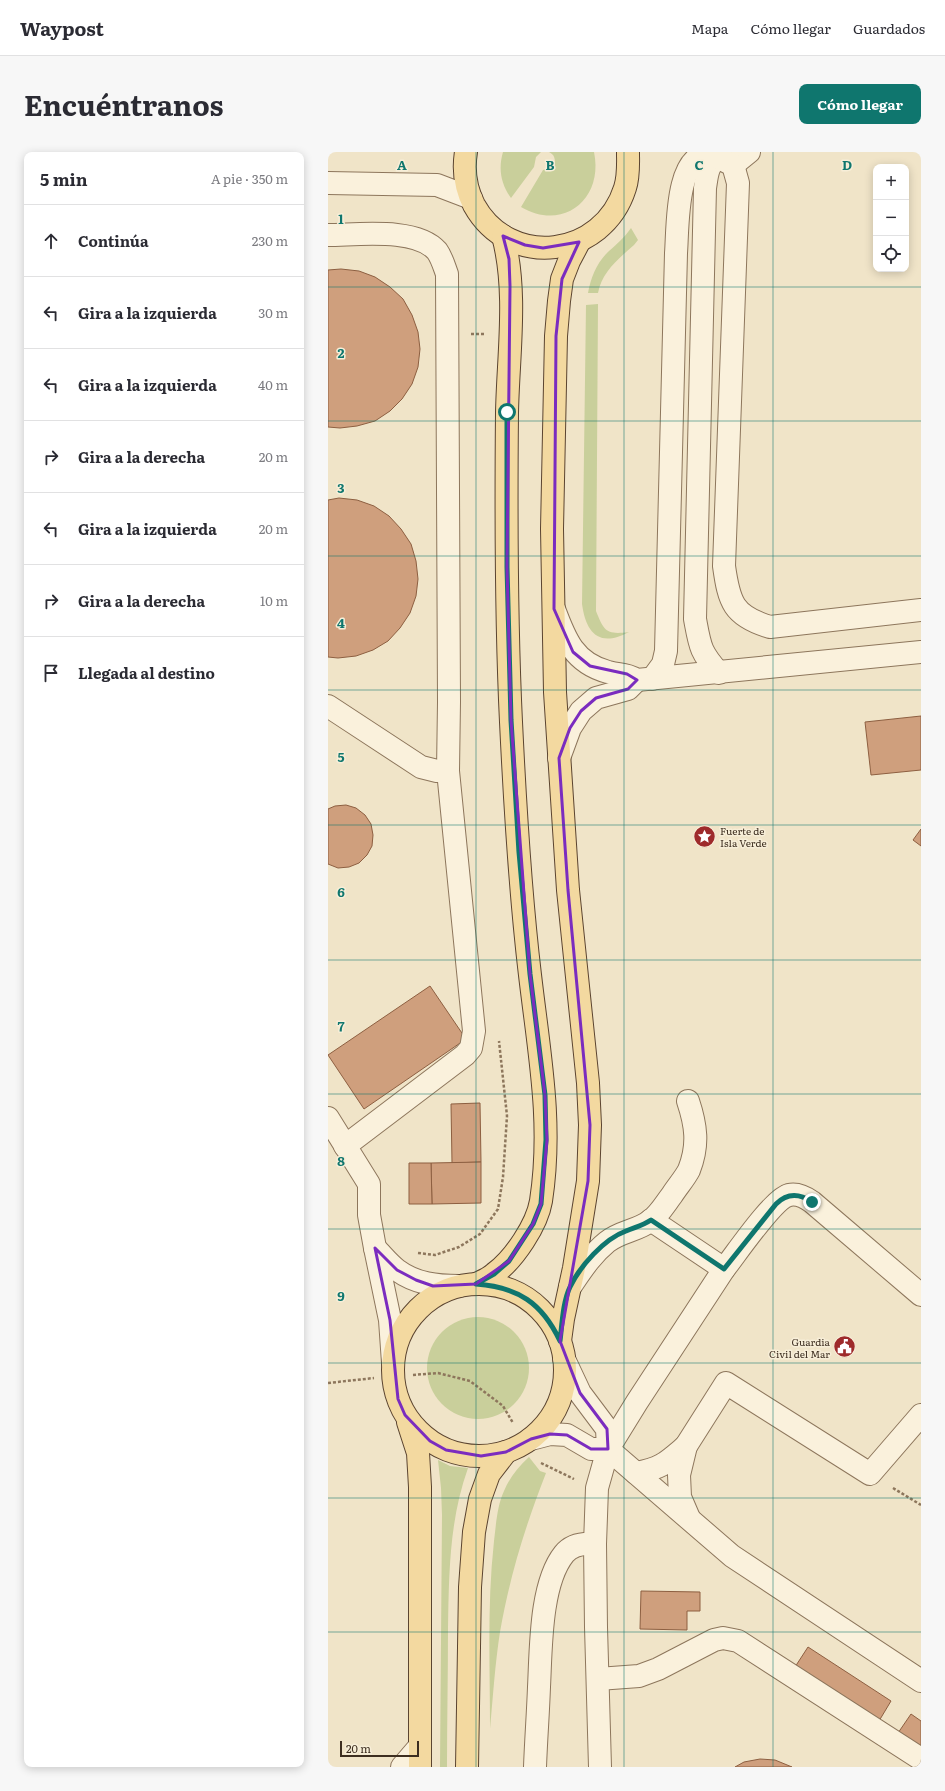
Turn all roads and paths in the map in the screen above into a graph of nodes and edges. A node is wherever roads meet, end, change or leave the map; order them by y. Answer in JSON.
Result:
{"nodes":[{"id":1,"x":466,"y":152,"type":"edge"},
{"id":2,"x":631,"y":158,"type":"edge"},
{"id":3,"x":733,"y":158,"type":"edge"},
{"id":4,"x":328,"y":183,"type":"edge"},
{"id":5,"x":471,"y":198,"type":"junction"},
{"id":6,"x":328,"y":236,"type":"edge"},
{"id":7,"x":503,"y":236,"type":"junction"},
{"id":8,"x":579,"y":242,"type":"junction"},
{"id":9,"x":510,"y":335,"type":"junction"},
{"id":10,"x":468,"y":341,"type":"dead end"},
{"id":11,"x":554,"y":609,"type":"junction"},
{"id":12,"x":921,"y":610,"type":"edge"},
{"id":13,"x":921,"y":652,"type":"edge"},
{"id":14,"x":719,"y":672,"type":"junction"},
{"id":15,"x":645,"y":680,"type":"junction"},
{"id":16,"x":328,"y":706,"type":"edge"},
{"id":17,"x":559,"y":758,"type":"junction"},
{"id":18,"x":448,"y":771,"type":"junction"},
{"id":19,"x":499,"y":1037,"type":"dead end"},
{"id":20,"x":688,"y":1101,"type":"dead end"},
{"id":21,"x":328,"y":1118,"type":"edge"},
{"id":22,"x":345,"y":1146,"type":"junction"},
{"id":23,"x":651,"y":1220,"type":"junction"},
{"id":24,"x":375,"y":1248,"type":"junction"},
{"id":25,"x":413,"y":1252,"type":"dead end"},
{"id":26,"x":724,"y":1269,"type":"junction"},
{"id":27,"x":468,"y":1285,"type":"junction"},
{"id":28,"x":570,"y":1287,"type":"junction"},
{"id":29,"x":921,"y":1295,"type":"edge"},
{"id":30,"x":562,"y":1350,"type":"junction"},
{"id":31,"x":393,"y":1370,"type":"junction"},
{"id":32,"x":328,"y":1383,"type":"edge"},
{"id":33,"x":405,"y":1415,"type":"junction"},
{"id":34,"x":921,"y":1415,"type":"edge"},
{"id":35,"x":520,"y":1444,"type":"junction"},
{"id":36,"x":686,"y":1446,"type":"junction"},
{"id":37,"x":608,"y":1449,"type":"junction"},
{"id":38,"x":636,"y":1473,"type":"junction"},
{"id":39,"x":597,"y":1488,"type":"junction"},
{"id":40,"x":893,"y":1488,"type":"dead end"},
{"id":41,"x":921,"y":1505,"type":"edge"},
{"id":42,"x":688,"y":1518,"type":"junction"},
{"id":43,"x":595,"y":1544,"type":"junction"},
{"id":44,"x":598,"y":1679,"type":"junction"},
{"id":45,"x":921,"y":1681,"type":"edge"},
{"id":46,"x":420,"y":1746,"type":"junction"},
{"id":47,"x":921,"y":1759,"type":"edge"},
{"id":48,"x":402,"y":1767,"type":"edge"},
{"id":49,"x":420,"y":1767,"type":"edge"},
{"id":50,"x":467,"y":1767,"type":"edge"},
{"id":51,"x":535,"y":1767,"type":"edge"},
{"id":52,"x":600,"y":1767,"type":"edge"}],
"edges":[{"from":1,"to":5,"type":"main road"},
{"from":2,"to":8,"type":"main road"},
{"from":3,"to":12,"type":"street"},
{"from":3,"to":14,"type":"street"},
{"from":3,"to":15,"type":"street"},
{"from":4,"to":5,"type":"street"},
{"from":5,"to":7,"type":"main road"},
{"from":6,"to":18,"type":"street"},
{"from":7,"to":8,"type":"main road"},
{"from":7,"to":9,"type":"main road"},
{"from":8,"to":11,"type":"main road"},
{"from":9,"to":10,"type":"path"},
{"from":9,"to":27,"type":"main road"},
{"from":11,"to":15,"type":"street"},
{"from":11,"to":17,"type":"main road"},
{"from":13,"to":14,"type":"street"},
{"from":14,"to":15,"type":"street"},
{"from":15,"to":17,"type":"street"},
{"from":16,"to":18,"type":"street"},
{"from":17,"to":28,"type":"main road"},
{"from":18,"to":22,"type":"street"},
{"from":19,"to":25,"type":"path"},
{"from":20,"to":23,"type":"street"},
{"from":21,"to":22,"type":"street"},
{"from":22,"to":24,"type":"street"},
{"from":23,"to":26,"type":"street"},
{"from":23,"to":28,"type":"street"},
{"from":24,"to":27,"type":"street"},
{"from":24,"to":31,"type":"street"},
{"from":26,"to":29,"type":"street"},
{"from":26,"to":37,"type":"street"},
{"from":27,"to":30,"type":"main road"},
{"from":27,"to":31,"type":"main road"},
{"from":28,"to":30,"type":"main road"},
{"from":30,"to":35,"type":"main road"},
{"from":30,"to":37,"type":"street"},
{"from":31,"to":32,"type":"path"},
{"from":31,"to":33,"type":"main road"},
{"from":31,"to":35,"type":"path"},
{"from":33,"to":35,"type":"main road"},
{"from":33,"to":46,"type":"main road"},
{"from":34,"to":36,"type":"street"},
{"from":35,"to":37,"type":"street"},
{"from":35,"to":39,"type":"path"},
{"from":35,"to":50,"type":"main road"},
{"from":36,"to":38,"type":"street"},
{"from":36,"to":42,"type":"street"},
{"from":37,"to":38,"type":"street"},
{"from":37,"to":39,"type":"street"},
{"from":38,"to":42,"type":"street"},
{"from":39,"to":43,"type":"street"},
{"from":40,"to":41,"type":"path"},
{"from":42,"to":45,"type":"street"},
{"from":43,"to":44,"type":"street"},
{"from":43,"to":51,"type":"street"},
{"from":44,"to":47,"type":"street"},
{"from":44,"to":52,"type":"street"},
{"from":46,"to":48,"type":"street"},
{"from":46,"to":49,"type":"main road"}]}
